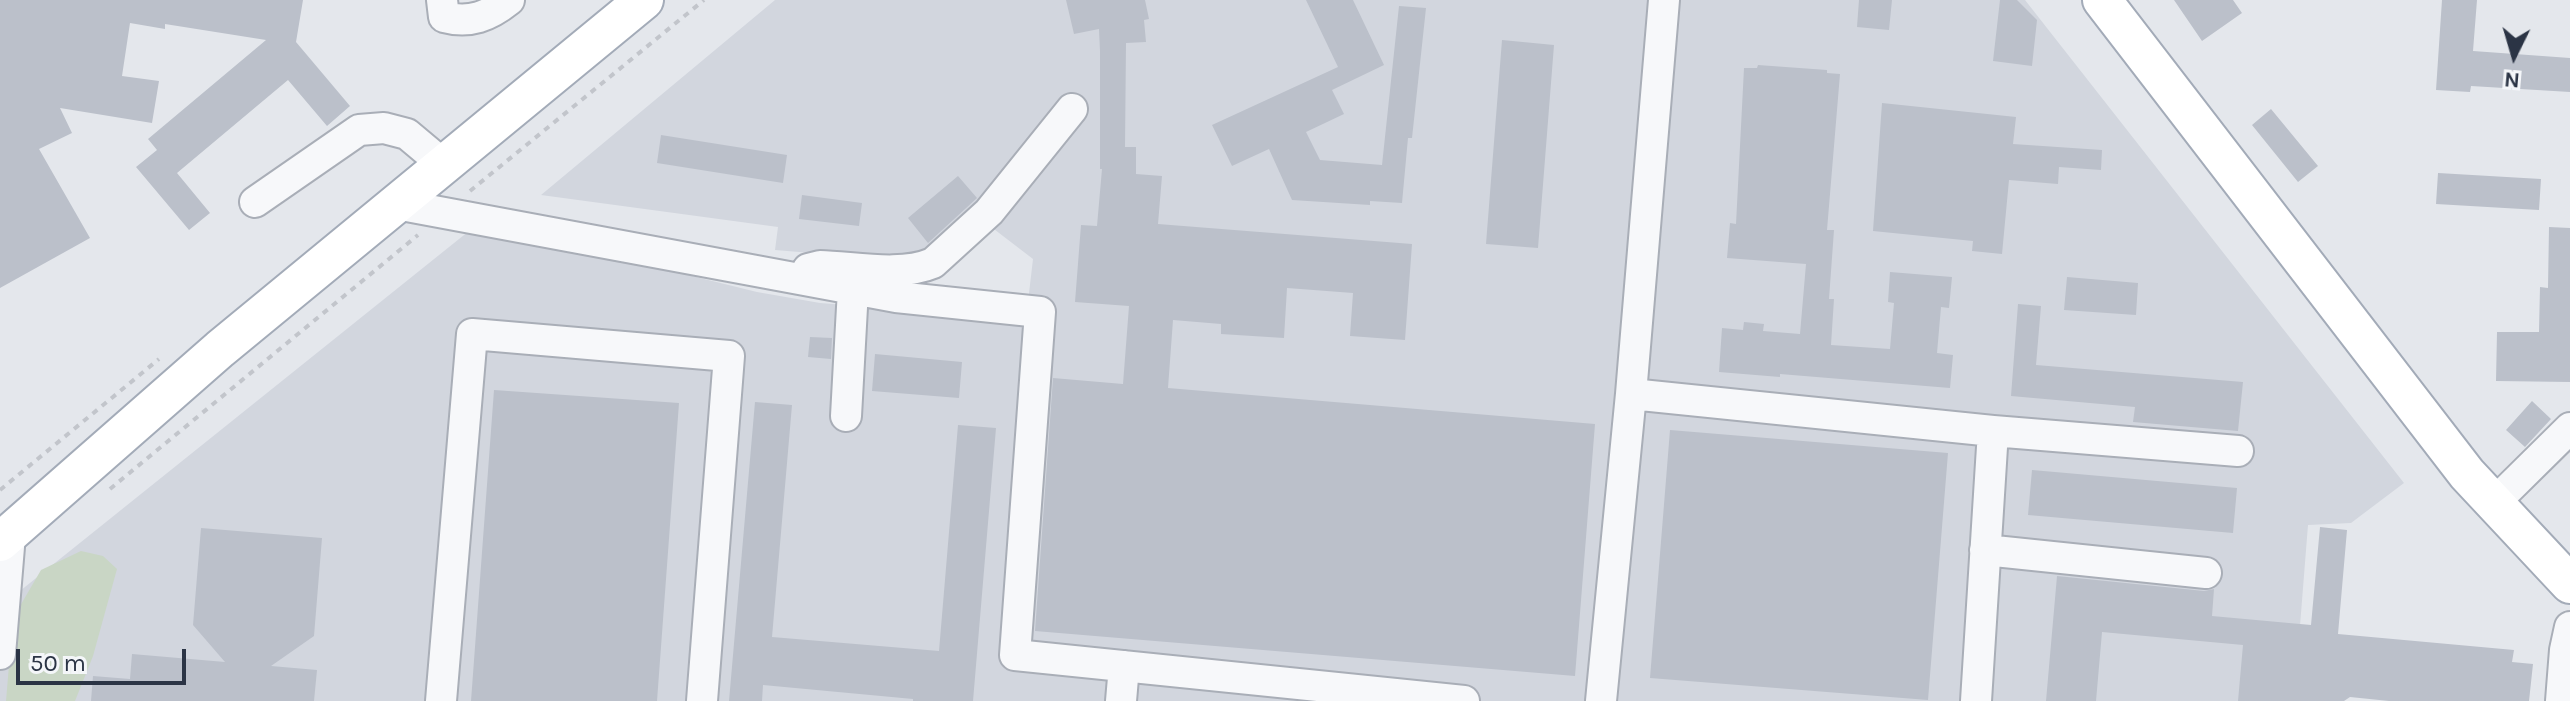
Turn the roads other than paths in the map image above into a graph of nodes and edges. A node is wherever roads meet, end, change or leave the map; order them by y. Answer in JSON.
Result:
{"nodes":[{"id":1,"x":442,"y":0,"type":"edge"},
{"id":2,"x":509,"y":0,"type":"edge"},
{"id":3,"x":644,"y":0,"type":"edge"},
{"id":4,"x":1664,"y":0,"type":"edge"},
{"id":5,"x":2102,"y":0,"type":"edge"},
{"id":6,"x":1072,"y":109,"type":"dead end"},
{"id":7,"x":444,"y":165,"type":"junction"},
{"id":8,"x":255,"y":202,"type":"dead end"},
{"id":9,"x":396,"y":204,"type":"junction"},
{"id":10,"x":779,"y":276,"type":"junction"},
{"id":11,"x":853,"y":289,"type":"junction"},
{"id":12,"x":1631,"y":394,"type":"junction"},
{"id":13,"x":846,"y":416,"type":"dead end"},
{"id":14,"x":2570,"y":428,"type":"edge"},
{"id":15,"x":1993,"y":431,"type":"junction"},
{"id":16,"x":2238,"y":451,"type":"dead end"},
{"id":17,"x":2494,"y":503,"type":"junction"},
{"id":18,"x":5,"y":538,"type":"edge"},
{"id":19,"x":1985,"y":550,"type":"junction"},
{"id":20,"x":2206,"y":573,"type":"dead end"},
{"id":21,"x":2570,"y":584,"type":"edge"},
{"id":22,"x":2570,"y":627,"type":"edge"},
{"id":23,"x":0,"y":654,"type":"edge"},
{"id":24,"x":1124,"y":666,"type":"junction"},
{"id":25,"x":441,"y":701,"type":"edge"},
{"id":26,"x":702,"y":701,"type":"edge"},
{"id":27,"x":1121,"y":701,"type":"edge"},
{"id":28,"x":1464,"y":701,"type":"edge"},
{"id":29,"x":1601,"y":701,"type":"edge"},
{"id":30,"x":1976,"y":701,"type":"edge"},
{"id":31,"x":2561,"y":701,"type":"edge"}],
"edges":[{"from":1,"to":2,"type":"street"},
{"from":3,"to":7,"type":"main road"},
{"from":4,"to":12,"type":"street"},
{"from":5,"to":17,"type":"main road"},
{"from":6,"to":10,"type":"street"},
{"from":7,"to":8,"type":"street"},
{"from":7,"to":9,"type":"main road"},
{"from":9,"to":10,"type":"street"},
{"from":9,"to":18,"type":"main road"},
{"from":10,"to":11,"type":"street"},
{"from":11,"to":13,"type":"street"},
{"from":11,"to":24,"type":"street"},
{"from":12,"to":15,"type":"street"},
{"from":12,"to":29,"type":"street"},
{"from":14,"to":17,"type":"street"},
{"from":15,"to":16,"type":"street"},
{"from":15,"to":19,"type":"street"},
{"from":17,"to":21,"type":"main road"},
{"from":18,"to":23,"type":"street"},
{"from":19,"to":20,"type":"street"},
{"from":19,"to":30,"type":"street"},
{"from":22,"to":31,"type":"street"},
{"from":24,"to":27,"type":"street"},
{"from":24,"to":28,"type":"street"},
{"from":25,"to":26,"type":"street"}]}
